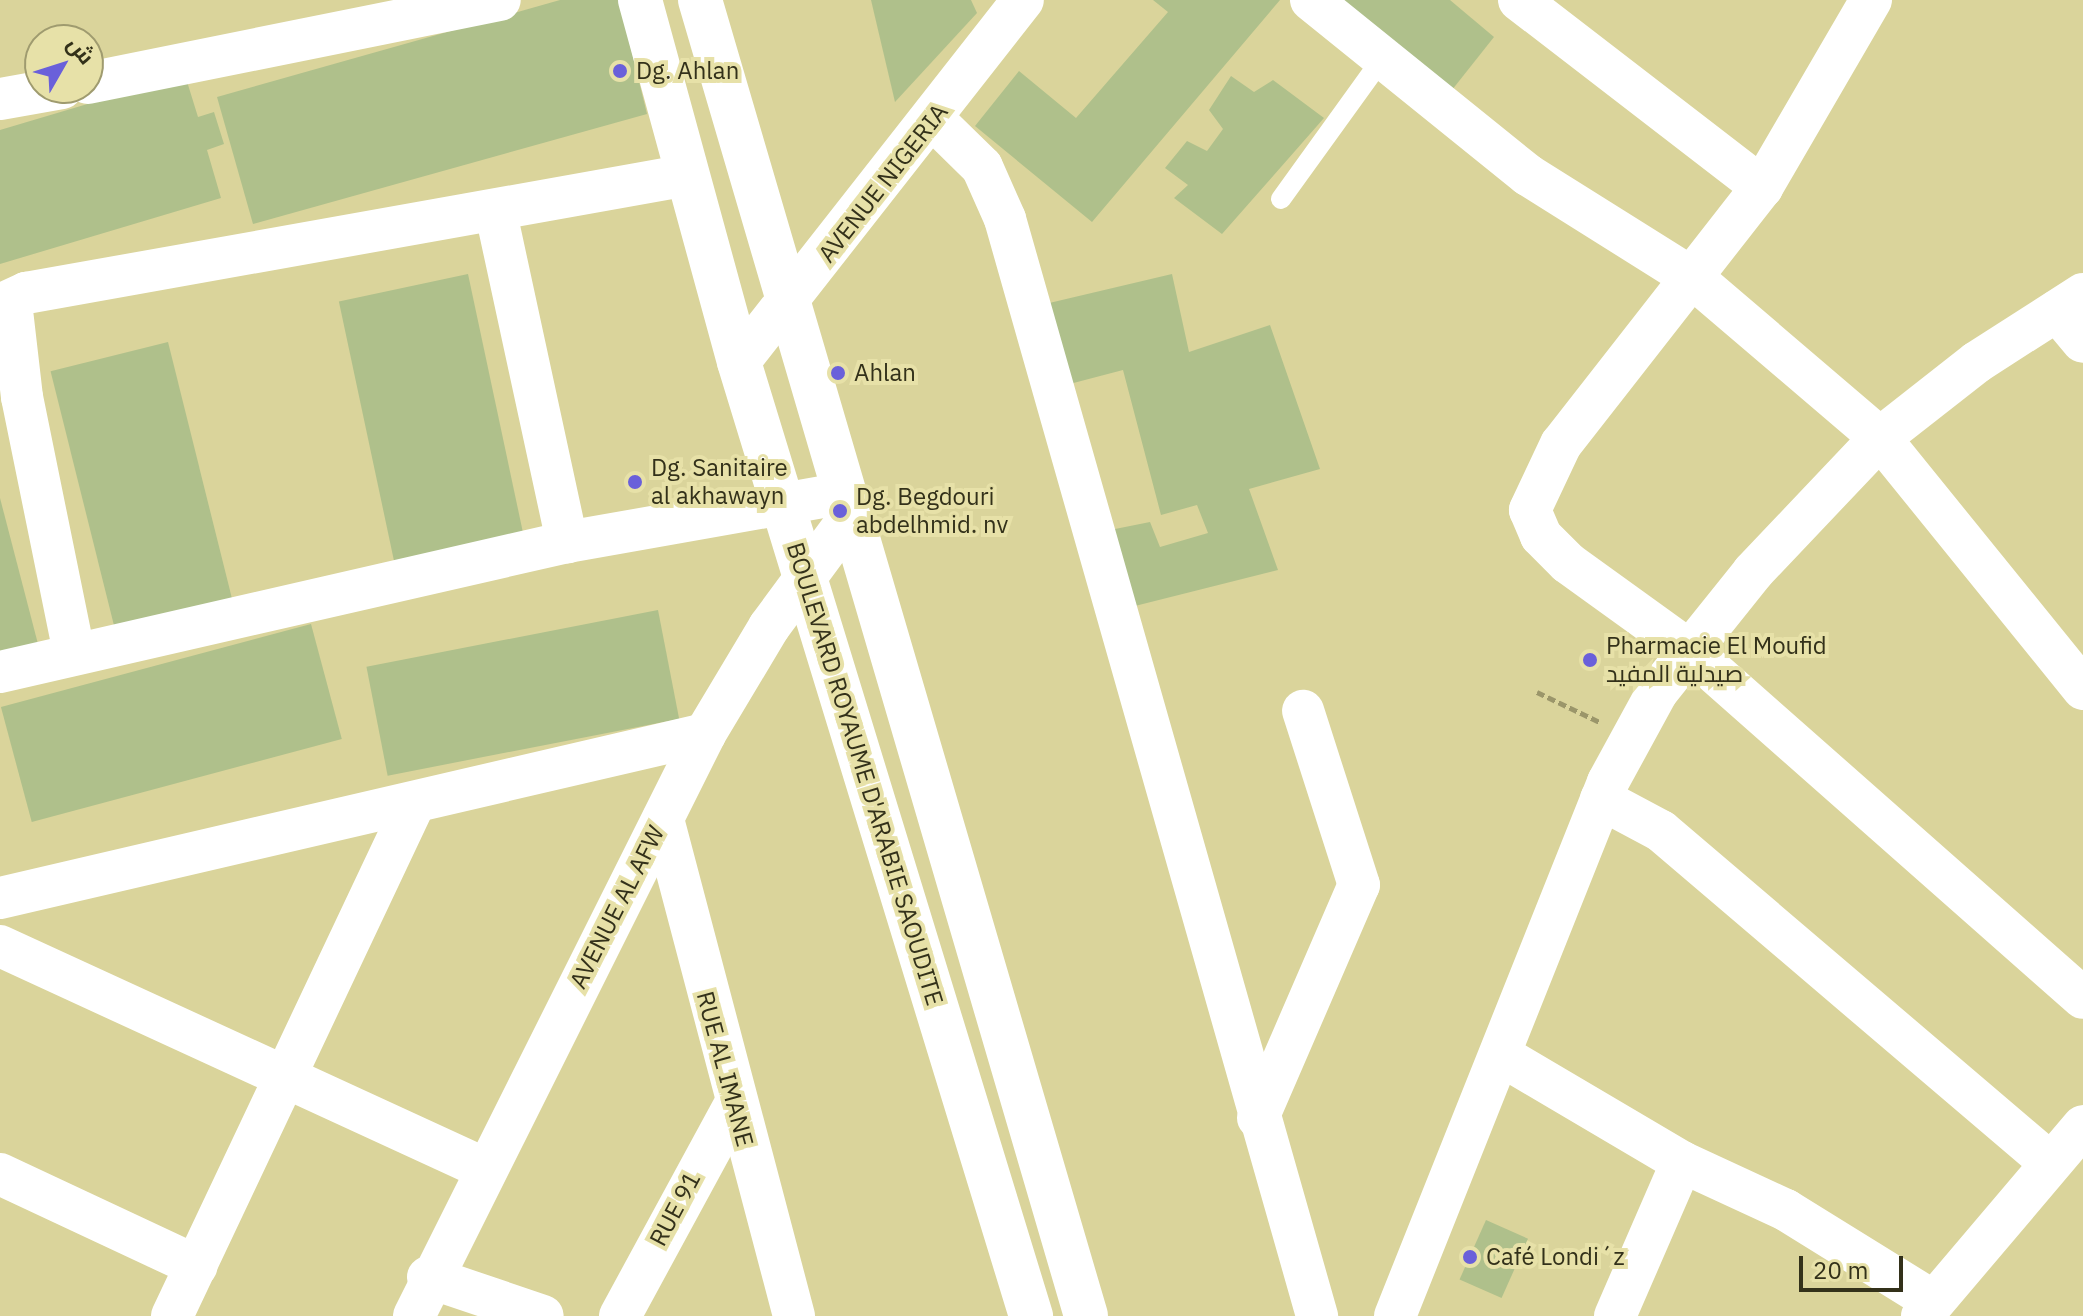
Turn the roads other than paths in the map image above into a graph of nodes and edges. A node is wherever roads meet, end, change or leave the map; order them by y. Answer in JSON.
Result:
{"nodes":[{"id":1,"x":500,"y":0,"type":"edge"},
{"id":2,"x":640,"y":0,"type":"edge"},
{"id":3,"x":700,"y":0,"type":"edge"},
{"id":4,"x":1023,"y":0,"type":"edge"},
{"id":5,"x":1311,"y":0,"type":"edge"},
{"id":6,"x":1519,"y":0,"type":"edge"},
{"id":7,"x":1871,"y":0,"type":"edge"},
{"id":8,"x":382,"y":12,"type":"edge"},
{"id":9,"x":1382,"y":59,"type":"junction"},
{"id":10,"x":104,"y":79,"type":"edge"},
{"id":11,"x":24,"y":95,"type":"edge"},
{"id":12,"x":0,"y":99,"type":"edge"},
{"id":13,"x":934,"y":120,"type":"junction"},
{"id":14,"x":688,"y":175,"type":"junction"},
{"id":15,"x":1762,"y":187,"type":"junction"},
{"id":16,"x":1281,"y":199,"type":"dead end"},
{"id":17,"x":496,"y":213,"type":"junction"},
{"id":18,"x":1694,"y":279,"type":"junction"},
{"id":19,"x":791,"y":298,"type":"junction"},
{"id":20,"x":6,"y":304,"type":"edge"},
{"id":21,"x":2074,"y":315,"type":"edge"},
{"id":22,"x":739,"y":362,"type":"junction"},
{"id":23,"x":1880,"y":438,"type":"junction"},
{"id":24,"x":847,"y":505,"type":"junction"},
{"id":25,"x":784,"y":507,"type":"junction"},
{"id":26,"x":567,"y":542,"type":"junction"},
{"id":27,"x":805,"y":574,"type":"junction"},
{"id":28,"x":1690,"y":651,"type":"junction"},
{"id":29,"x":74,"y":653,"type":"junction"},
{"id":30,"x":0,"y":672,"type":"edge"},
{"id":31,"x":2083,"y":689,"type":"edge"},
{"id":32,"x":1303,"y":711,"type":"dead end"},
{"id":33,"x":705,"y":734,"type":"junction"},
{"id":34,"x":1601,"y":799,"type":"junction"},
{"id":35,"x":414,"y":804,"type":"junction"},
{"id":36,"x":663,"y":819,"type":"junction"},
{"id":37,"x":0,"y":898,"type":"edge"},
{"id":38,"x":0,"y":946,"type":"edge"},
{"id":39,"x":2083,"y":998,"type":"edge"},
{"id":40,"x":1502,"y":1056,"type":"junction"},
{"id":41,"x":284,"y":1076,"type":"junction"},
{"id":42,"x":735,"y":1104,"type":"junction"},
{"id":43,"x":1258,"y":1118,"type":"junction"},
{"id":44,"x":2083,"y":1126,"type":"edge"},
{"id":45,"x":2048,"y":1161,"type":"junction"},
{"id":46,"x":1682,"y":1162,"type":"junction"},
{"id":47,"x":483,"y":1168,"type":"junction"},
{"id":48,"x":0,"y":1174,"type":"edge"},
{"id":49,"x":196,"y":1266,"type":"junction"},
{"id":50,"x":455,"y":1295,"type":"edge"},
{"id":51,"x":1926,"y":1308,"type":"edge"},
{"id":52,"x":172,"y":1316,"type":"edge"},
{"id":53,"x":414,"y":1316,"type":"edge"},
{"id":54,"x":543,"y":1316,"type":"edge"},
{"id":55,"x":620,"y":1316,"type":"edge"},
{"id":56,"x":794,"y":1316,"type":"edge"},
{"id":57,"x":1031,"y":1316,"type":"edge"},
{"id":58,"x":1086,"y":1316,"type":"edge"},
{"id":59,"x":1317,"y":1316,"type":"edge"},
{"id":60,"x":1395,"y":1316,"type":"edge"},
{"id":61,"x":1615,"y":1316,"type":"edge"}],
"edges":[{"from":1,"to":8,"type":"street"},
{"from":2,"to":14,"type":"main road","name":"BOULEVARD ROYAUME D'ARABIE SAOUDITE"},
{"from":3,"to":19,"type":"main road"},
{"from":4,"to":13,"type":"street","name":"AVENUE NIGERIA"},
{"from":5,"to":9,"type":"street"},
{"from":6,"to":15,"type":"street"},
{"from":7,"to":15,"type":"street"},
{"from":8,"to":10,"type":"street"},
{"from":9,"to":16,"type":"lane"},
{"from":9,"to":18,"type":"street"},
{"from":11,"to":12,"type":"street"},
{"from":13,"to":19,"type":"street","name":"AVENUE NIGERIA"},
{"from":13,"to":43,"type":"street"},
{"from":14,"to":17,"type":"street"},
{"from":14,"to":22,"type":"main road","name":"BOULEVARD ROYAUME D'ARABIE SAOUDITE"},
{"from":15,"to":18,"type":"street"},
{"from":17,"to":20,"type":"street"},
{"from":17,"to":26,"type":"street"},
{"from":18,"to":23,"type":"street"},
{"from":18,"to":28,"type":"street"},
{"from":19,"to":22,"type":"street","name":"AVENUE NIGERIA"},
{"from":19,"to":24,"type":"main road"},
{"from":20,"to":29,"type":"street"},
{"from":21,"to":23,"type":"street"},
{"from":22,"to":25,"type":"main road","name":"BOULEVARD ROYAUME D'ARABIE SAOUDITE"},
{"from":23,"to":28,"type":"street"},
{"from":23,"to":31,"type":"street"},
{"from":24,"to":25,"type":"street"},
{"from":24,"to":27,"type":"street","name":"AVENUE AL AFW"},
{"from":24,"to":58,"type":"main road"},
{"from":25,"to":26,"type":"street"},
{"from":25,"to":27,"type":"main road","name":"BOULEVARD ROYAUME D'ARABIE SAOUDITE"},
{"from":26,"to":29,"type":"street"},
{"from":27,"to":33,"type":"street","name":"AVENUE AL AFW"},
{"from":27,"to":57,"type":"main road","name":"BOULEVARD ROYAUME D'ARABIE SAOUDITE"},
{"from":28,"to":34,"type":"street"},
{"from":28,"to":39,"type":"street"},
{"from":29,"to":30,"type":"street"},
{"from":32,"to":43,"type":"street"},
{"from":33,"to":35,"type":"street"},
{"from":33,"to":36,"type":"street","name":"AVENUE AL AFW"},
{"from":34,"to":40,"type":"street"},
{"from":34,"to":45,"type":"street"},
{"from":35,"to":37,"type":"street"},
{"from":35,"to":41,"type":"street"},
{"from":36,"to":42,"type":"street","name":"RUE AL IMANE"},
{"from":36,"to":47,"type":"street","name":"AVENUE AL AFW"},
{"from":38,"to":41,"type":"street"},
{"from":40,"to":46,"type":"street"},
{"from":40,"to":60,"type":"street"},
{"from":41,"to":47,"type":"street"},
{"from":41,"to":49,"type":"street"},
{"from":42,"to":55,"type":"street","name":"RUE 91"},
{"from":42,"to":56,"type":"street","name":"RUE AL IMANE"},
{"from":43,"to":59,"type":"street"},
{"from":44,"to":45,"type":"street"},
{"from":45,"to":51,"type":"street"},
{"from":46,"to":51,"type":"street"},
{"from":46,"to":61,"type":"street"},
{"from":47,"to":50,"type":"street","name":"AVENUE AL AFW"},
{"from":48,"to":49,"type":"street"},
{"from":49,"to":52,"type":"street"},
{"from":50,"to":53,"type":"street","name":"AVENUE AL AFW"},
{"from":50,"to":54,"type":"street"}]}
